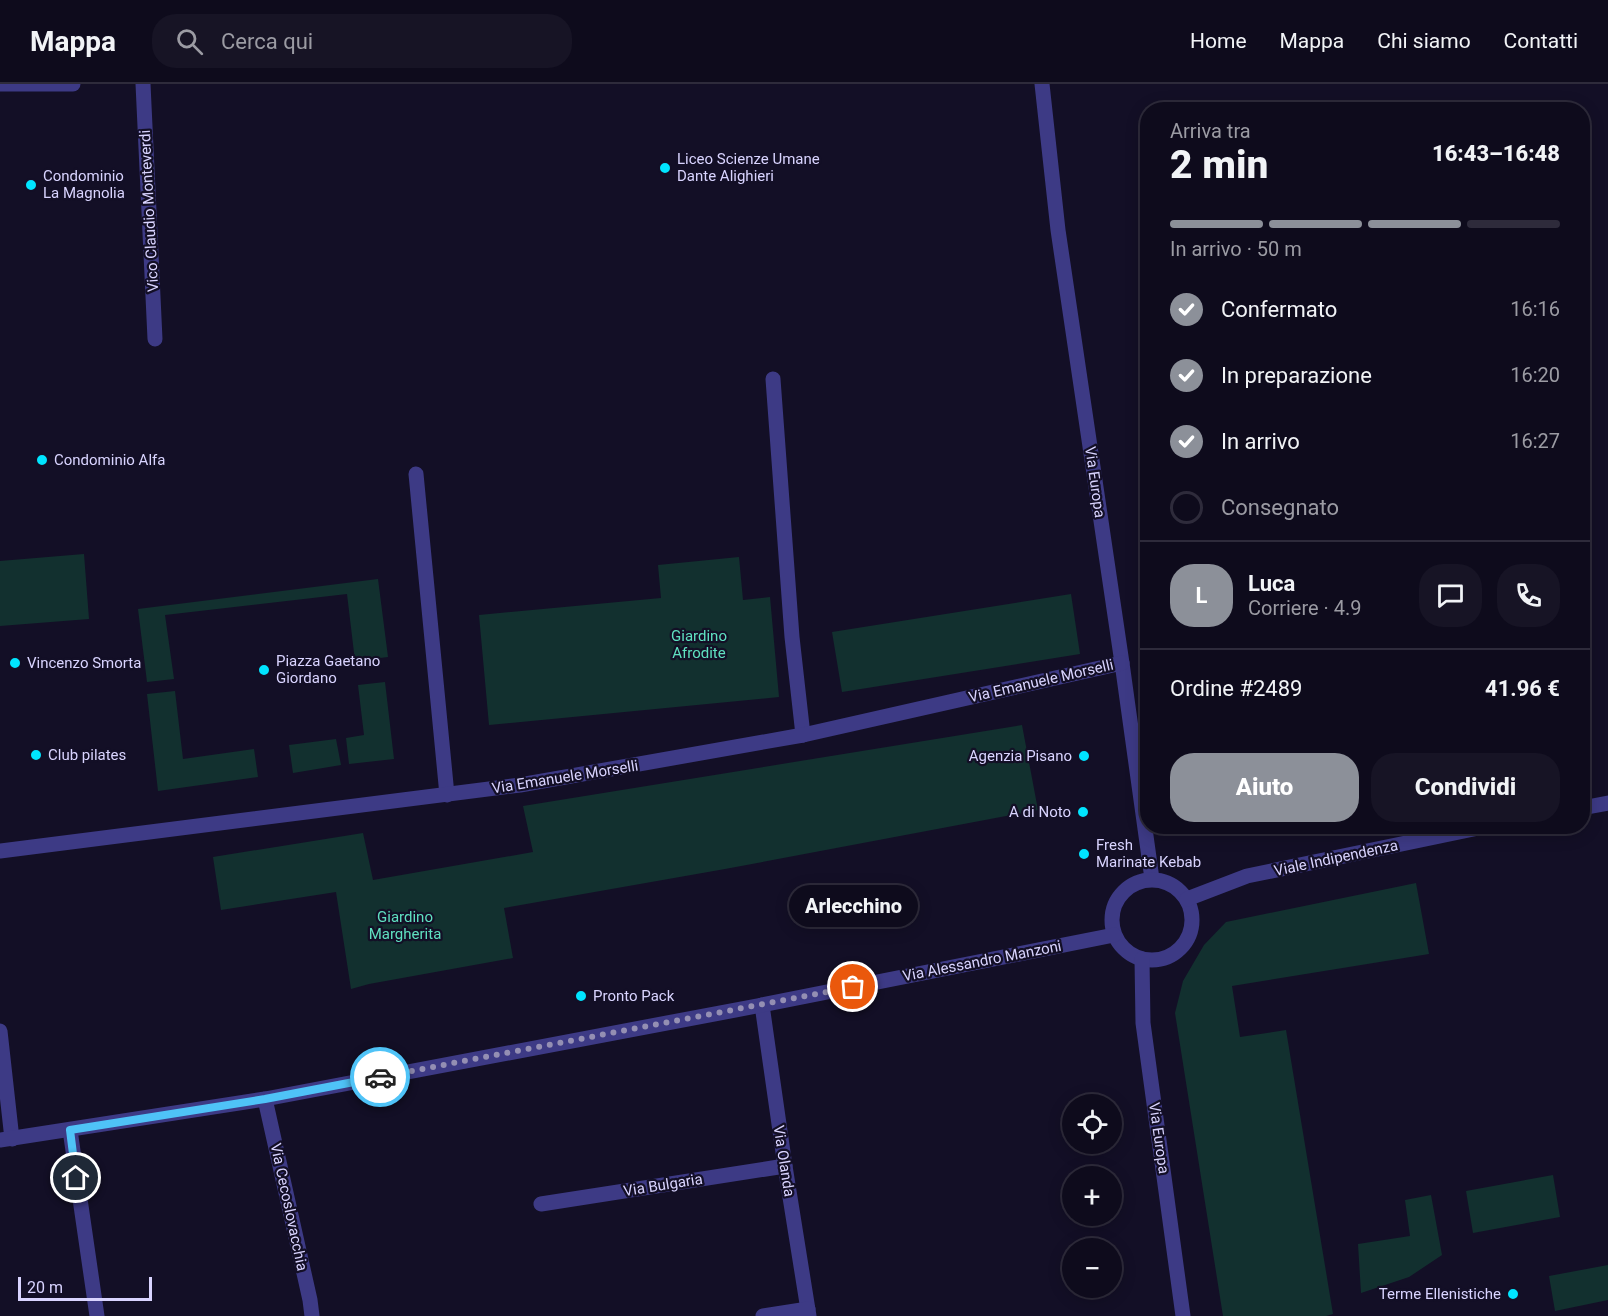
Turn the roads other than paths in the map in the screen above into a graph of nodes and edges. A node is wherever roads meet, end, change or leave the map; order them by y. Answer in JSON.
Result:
{"nodes":[{"id":1,"x":0,"y":84,"type":"edge"},
{"id":2,"x":73,"y":84,"type":"edge"},
{"id":3,"x":143,"y":84,"type":"edge"},
{"id":4,"x":1042,"y":84,"type":"edge"},
{"id":5,"x":155,"y":339,"type":"dead end"},
{"id":6,"x":773,"y":379,"type":"dead end"},
{"id":7,"x":416,"y":474,"type":"dead end"},
{"id":8,"x":1122,"y":663,"type":"junction"},
{"id":9,"x":803,"y":735,"type":"junction"},
{"id":10,"x":1140,"y":793,"type":"edge"},
{"id":11,"x":447,"y":795,"type":"junction"},
{"id":12,"x":1608,"y":803,"type":"edge"},
{"id":13,"x":1590,"y":806,"type":"edge"},
{"id":14,"x":1146,"y":834,"type":"edge"},
{"id":15,"x":1449,"y":834,"type":"edge"},
{"id":16,"x":0,"y":851,"type":"edge"},
{"id":17,"x":1152,"y":879,"type":"junction"},
{"id":18,"x":1186,"y":899,"type":"junction"},
{"id":19,"x":1114,"y":935,"type":"junction"},
{"id":20,"x":1142,"y":959,"type":"junction"},
{"id":21,"x":762,"y":1005,"type":"junction"},
{"id":22,"x":0,"y":1030,"type":"edge"},
{"id":23,"x":265,"y":1099,"type":"junction"},
{"id":24,"x":70,"y":1130,"type":"junction"},
{"id":25,"x":6,"y":1139,"type":"edge"},
{"id":26,"x":785,"y":1166,"type":"junction"},
{"id":27,"x":541,"y":1204,"type":"dead end"},
{"id":28,"x":809,"y":1312,"type":"edge"},
{"id":29,"x":97,"y":1316,"type":"edge"},
{"id":30,"x":312,"y":1316,"type":"edge"},
{"id":31,"x":763,"y":1316,"type":"edge"},
{"id":32,"x":1183,"y":1316,"type":"edge"}],
"edges":[{"from":1,"to":2,"type":"street"},
{"from":3,"to":5,"type":"street","name":"Vico Claudio Monteverdi"},
{"from":4,"to":8,"type":"street","name":"Via Europa"},
{"from":6,"to":9,"type":"street"},
{"from":7,"to":11,"type":"street"},
{"from":8,"to":9,"type":"street","name":"Via Emanuele Morselli"},
{"from":8,"to":10,"type":"street","name":"Via Europa"},
{"from":9,"to":11,"type":"street","name":"Via Emanuele Morselli"},
{"from":11,"to":16,"type":"street","name":"Via Emanuele Morselli"},
{"from":12,"to":13,"type":"street"},
{"from":14,"to":17,"type":"street","name":"Via Europa"},
{"from":15,"to":18,"type":"street","name":"Viale Indipendenza"},
{"from":17,"to":18,"type":"street"},
{"from":17,"to":19,"type":"street"},
{"from":18,"to":20,"type":"street"},
{"from":19,"to":20,"type":"street"},
{"from":19,"to":21,"type":"street","name":"Via Alessandro Manzoni"},
{"from":20,"to":32,"type":"street","name":"Via Europa"},
{"from":21,"to":23,"type":"street","name":"Via Alessandro Manzoni"},
{"from":21,"to":26,"type":"street","name":"Via Olanda"},
{"from":22,"to":25,"type":"street"},
{"from":23,"to":24,"type":"street","name":"Via Alessandro Manzoni"},
{"from":23,"to":30,"type":"street","name":"Via Cecoslovacchia"},
{"from":24,"to":25,"type":"street","name":"Via Alessandro Manzoni"},
{"from":24,"to":29,"type":"street"},
{"from":26,"to":27,"type":"street","name":"Via Bulgaria"},
{"from":26,"to":28,"type":"street","name":"Via Olanda"},
{"from":28,"to":31,"type":"street"}]}
